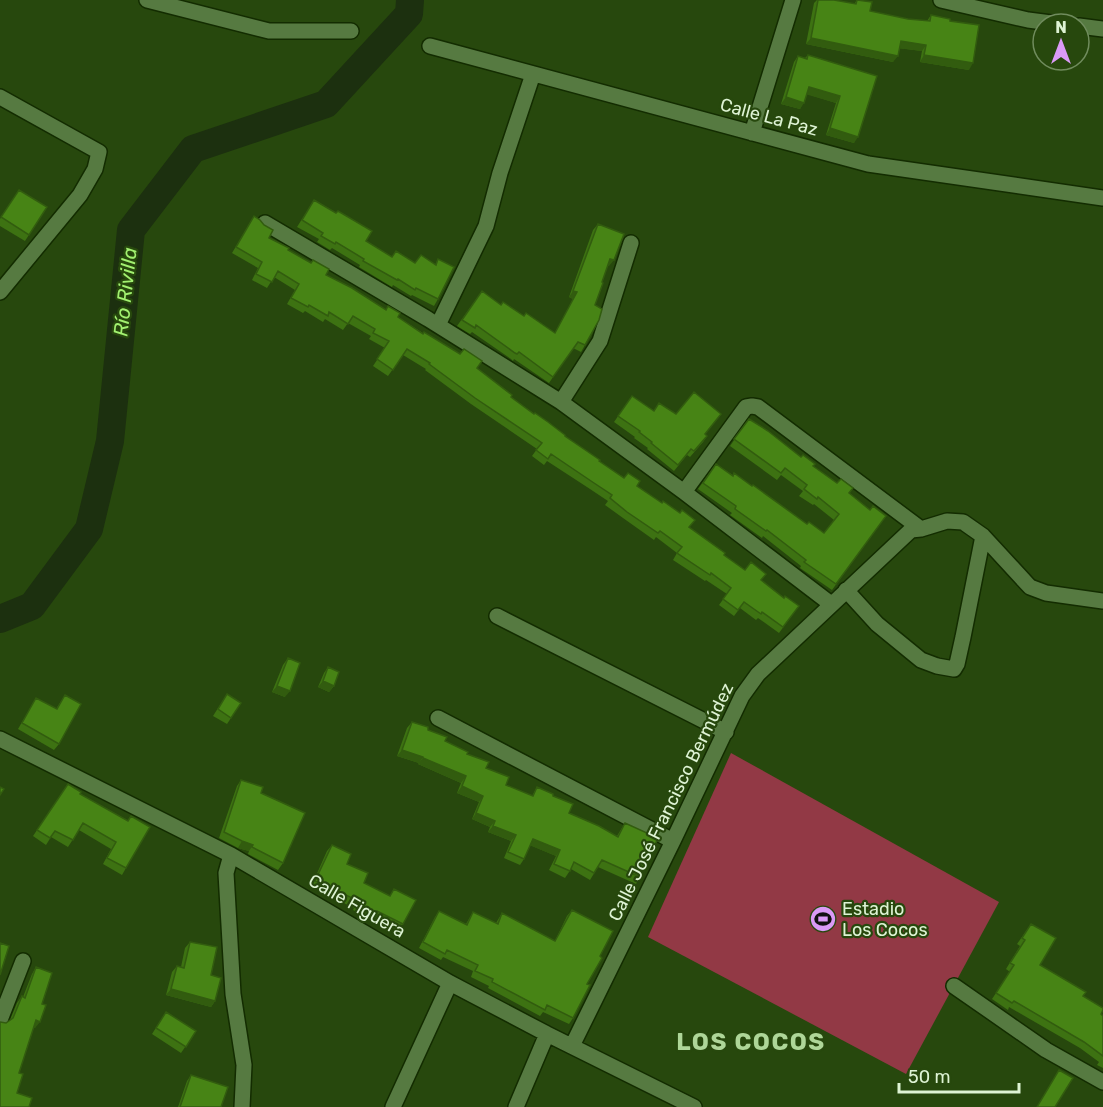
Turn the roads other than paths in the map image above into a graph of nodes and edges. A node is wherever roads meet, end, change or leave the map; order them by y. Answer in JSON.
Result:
{"nodes":[{"id":1,"x":147,"y":0,"type":"edge"},
{"id":2,"x":793,"y":0,"type":"edge"},
{"id":3,"x":941,"y":0,"type":"edge"},
{"id":4,"x":1031,"y":20,"type":"edge"},
{"id":5,"x":351,"y":32,"type":"dead end"},
{"id":6,"x":430,"y":46,"type":"dead end"},
{"id":7,"x":532,"y":74,"type":"junction"},
{"id":8,"x":0,"y":98,"type":"edge"},
{"id":9,"x":752,"y":133,"type":"junction"},
{"id":10,"x":1103,"y":198,"type":"edge"},
{"id":11,"x":265,"y":223,"type":"edge"},
{"id":12,"x":631,"y":243,"type":"dead end"},
{"id":13,"x":0,"y":292,"type":"edge"},
{"id":14,"x":438,"y":325,"type":"junction"},
{"id":15,"x":561,"y":402,"type":"junction"},
{"id":16,"x":684,"y":492,"type":"junction"},
{"id":17,"x":921,"y":529,"type":"junction"},
{"id":18,"x":983,"y":536,"type":"junction"},
{"id":19,"x":846,"y":590,"type":"junction"},
{"id":20,"x":1103,"y":601,"type":"edge"},
{"id":21,"x":831,"y":604,"type":"junction"},
{"id":22,"x":497,"y":616,"type":"dead end"},
{"id":23,"x":438,"y":718,"type":"dead end"},
{"id":24,"x":726,"y":732,"type":"junction"},
{"id":25,"x":0,"y":739,"type":"edge"},
{"id":26,"x":673,"y":841,"type":"junction"},
{"id":27,"x":231,"y":855,"type":"junction"},
{"id":28,"x":23,"y":961,"type":"dead end"},
{"id":29,"x":450,"y":983,"type":"junction"},
{"id":30,"x":954,"y":986,"type":"dead end"},
{"id":31,"x":0,"y":1020,"type":"edge"},
{"id":32,"x":547,"y":1034,"type":"junction"},
{"id":33,"x":572,"y":1046,"type":"junction"},
{"id":34,"x":1103,"y":1082,"type":"edge"},
{"id":35,"x":242,"y":1107,"type":"edge"},
{"id":36,"x":393,"y":1107,"type":"edge"},
{"id":37,"x":516,"y":1107,"type":"edge"},
{"id":38,"x":694,"y":1107,"type":"edge"}],
"edges":[{"from":1,"to":5,"type":"street"},
{"from":2,"to":9,"type":"street"},
{"from":3,"to":4,"type":"street"},
{"from":6,"to":7,"type":"street","name":"Calle La Paz"},
{"from":7,"to":9,"type":"street","name":"Calle La Paz"},
{"from":7,"to":14,"type":"street"},
{"from":8,"to":13,"type":"street"},
{"from":9,"to":10,"type":"street","name":"Calle La Paz"},
{"from":11,"to":14,"type":"street"},
{"from":12,"to":15,"type":"street"},
{"from":14,"to":15,"type":"street"},
{"from":15,"to":16,"type":"street"},
{"from":16,"to":17,"type":"street"},
{"from":16,"to":21,"type":"street"},
{"from":17,"to":18,"type":"street","name":"Calle José Francisco Bermúdez"},
{"from":17,"to":19,"type":"street","name":"Calle José Francisco Bermúdez"},
{"from":18,"to":19,"type":"street"},
{"from":18,"to":20,"type":"street","name":"Calle José Francisco Bermúdez"},
{"from":19,"to":21,"type":"street","name":"Calle José Francisco Bermúdez"},
{"from":21,"to":24,"type":"street","name":"Calle José Francisco Bermúdez"},
{"from":22,"to":24,"type":"street"},
{"from":23,"to":26,"type":"street"},
{"from":24,"to":26,"type":"street","name":"Calle José Francisco Bermúdez"},
{"from":25,"to":27,"type":"street","name":"Calle Figuera"},
{"from":26,"to":33,"type":"street","name":"Calle José Francisco Bermúdez"},
{"from":27,"to":29,"type":"street","name":"Calle Figuera"},
{"from":27,"to":35,"type":"street"},
{"from":28,"to":31,"type":"street"},
{"from":29,"to":32,"type":"street","name":"Calle Figuera"},
{"from":29,"to":36,"type":"street"},
{"from":30,"to":34,"type":"street"},
{"from":32,"to":33,"type":"street","name":"Calle Figuera"},
{"from":32,"to":37,"type":"street"},
{"from":33,"to":38,"type":"street","name":"Calle Figuera"}]}
